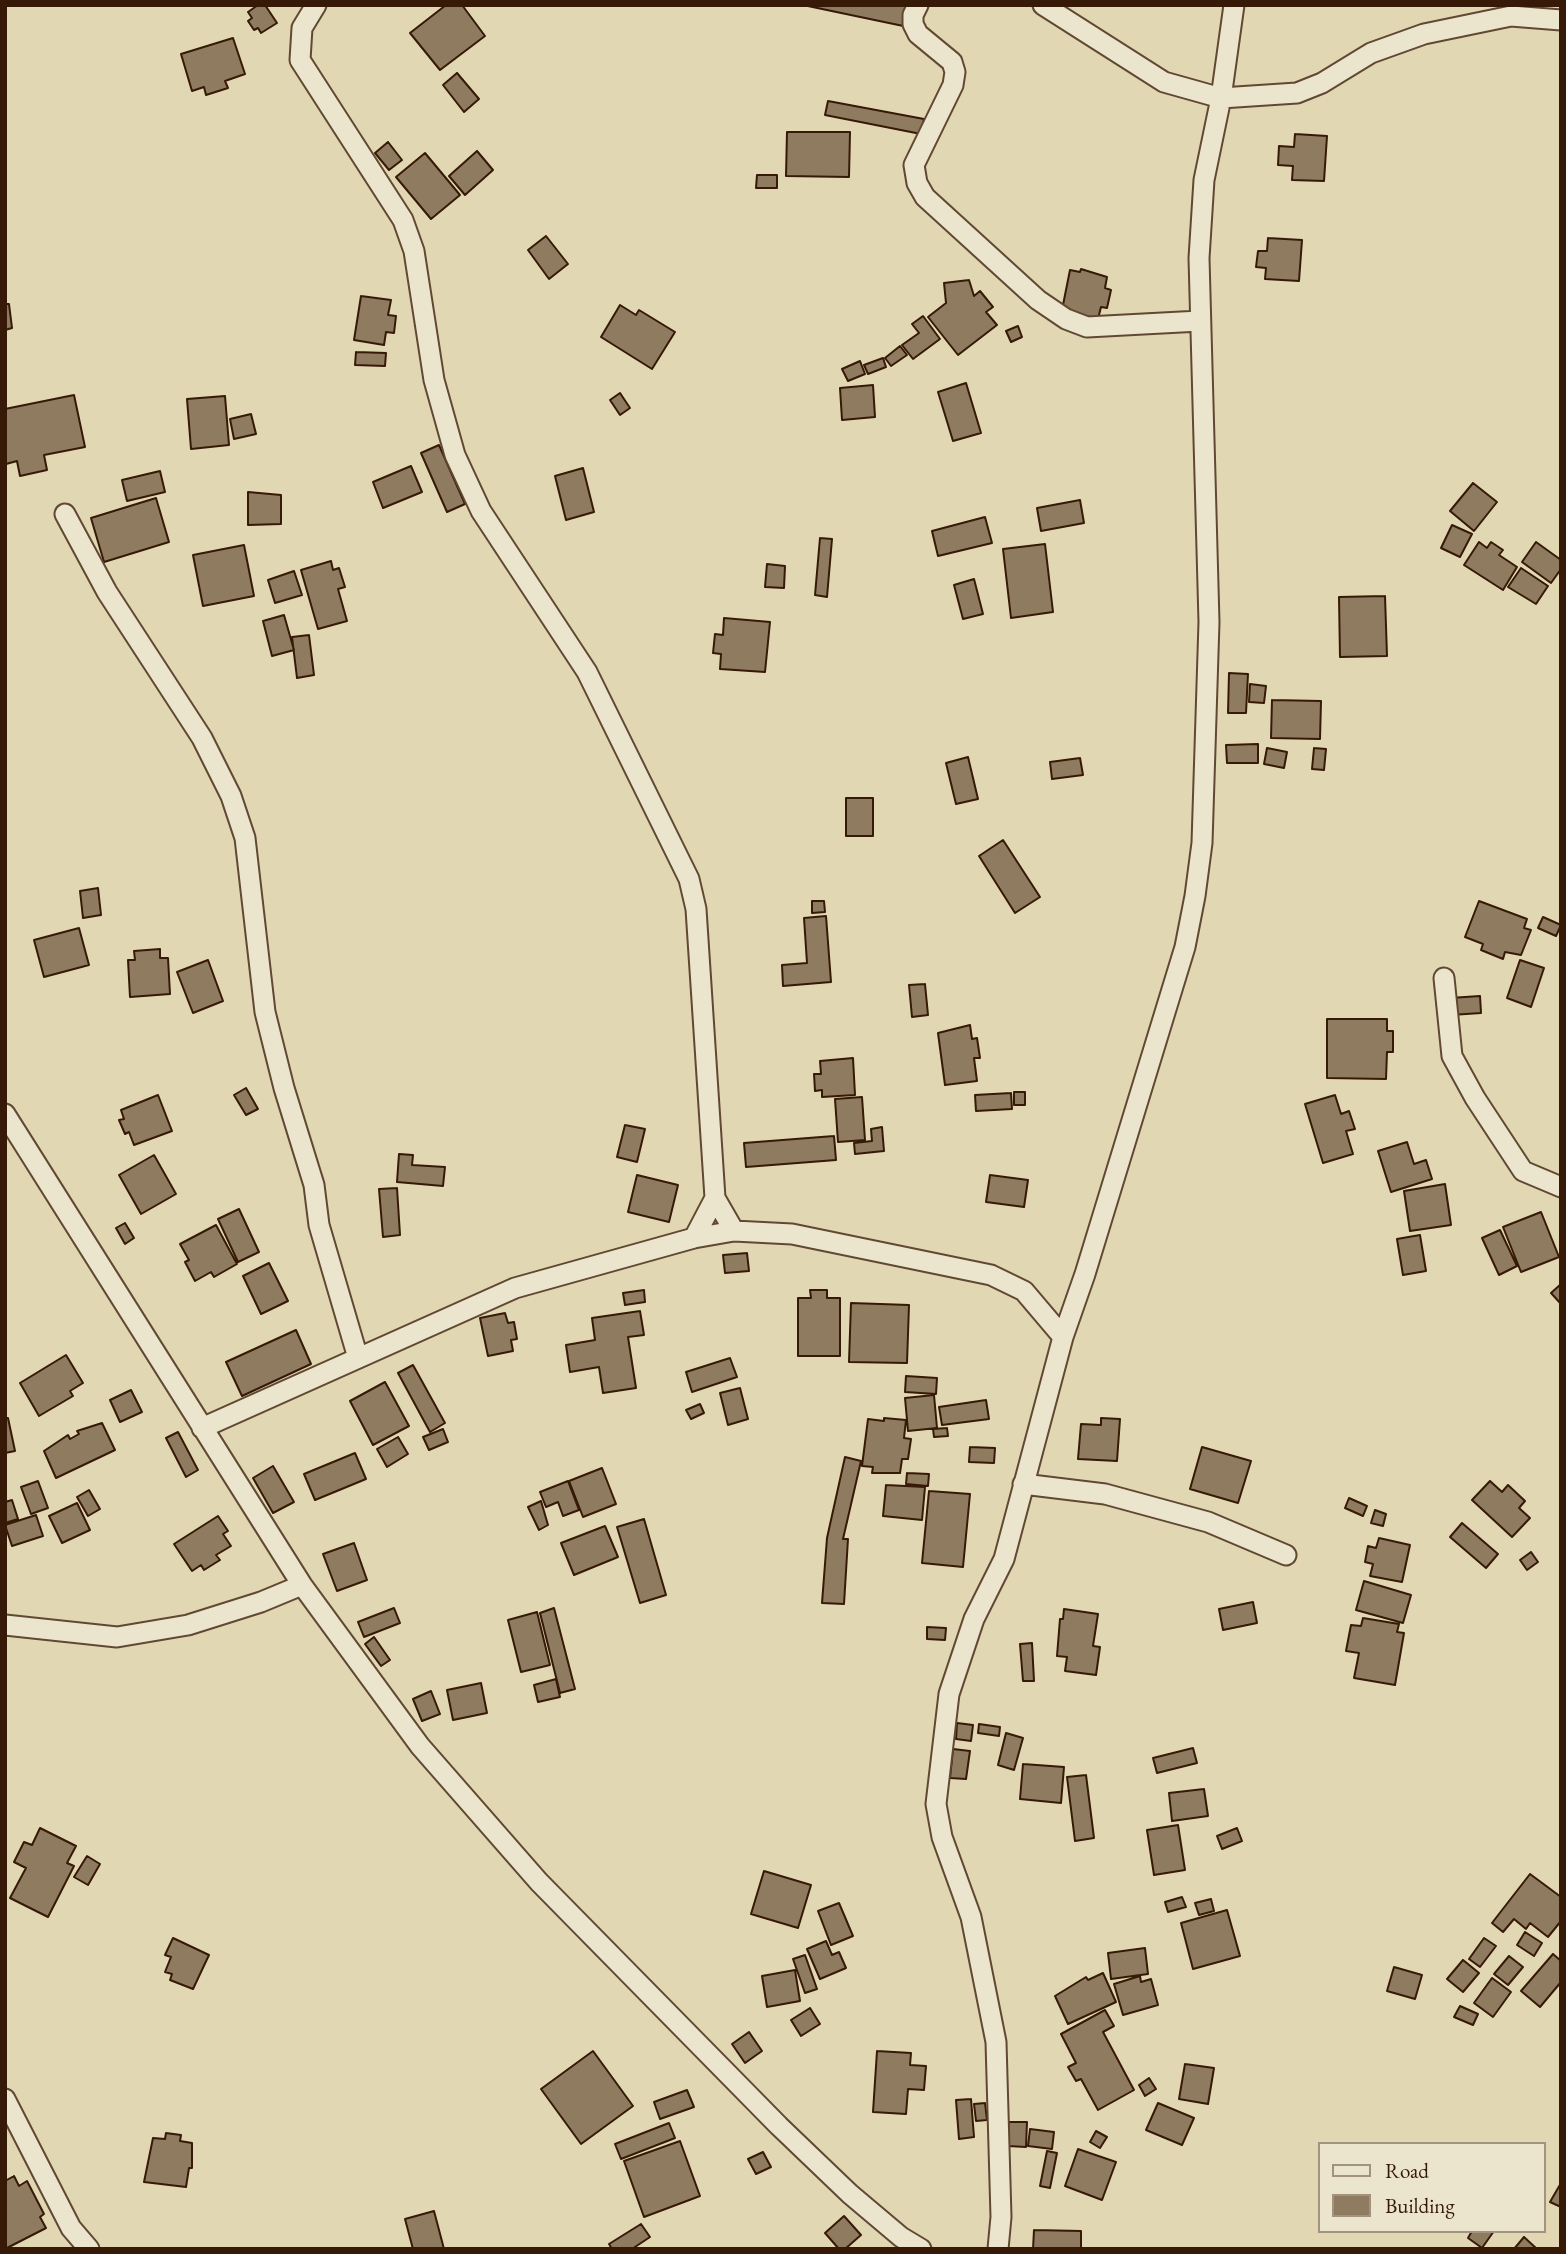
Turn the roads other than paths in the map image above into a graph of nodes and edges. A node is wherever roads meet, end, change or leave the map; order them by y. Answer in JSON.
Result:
{"nodes":[{"id":1,"x":316,"y":5,"type":"edge"},
{"id":2,"x":918,"y":5,"type":"edge"},
{"id":3,"x":1044,"y":5,"type":"edge"},
{"id":4,"x":1234,"y":5,"type":"edge"},
{"id":5,"x":1561,"y":20,"type":"edge"},
{"id":6,"x":1221,"y":98,"type":"junction"},
{"id":7,"x":1200,"y":321,"type":"junction"},
{"id":8,"x":65,"y":514,"type":"dead end"},
{"id":9,"x":1444,"y":978,"type":"dead end"},
{"id":10,"x":5,"y":1114,"type":"edge"},
{"id":11,"x":1561,"y":1186,"type":"edge"},
{"id":12,"x":715,"y":1198,"type":"junction"},
{"id":13,"x":734,"y":1231,"type":"junction"},
{"id":14,"x":694,"y":1238,"type":"junction"},
{"id":15,"x":1063,"y":1337,"type":"junction"},
{"id":16,"x":358,"y":1358,"type":"junction"},
{"id":17,"x":202,"y":1428,"type":"junction"},
{"id":18,"x":1023,"y":1484,"type":"junction"},
{"id":19,"x":1286,"y":1555,"type":"dead end"},
{"id":20,"x":302,"y":1585,"type":"junction"},
{"id":21,"x":5,"y":1625,"type":"edge"},
{"id":22,"x":5,"y":2099,"type":"edge"},
{"id":23,"x":89,"y":2249,"type":"edge"},
{"id":24,"x":921,"y":2249,"type":"edge"},
{"id":25,"x":998,"y":2249,"type":"edge"}],
"edges":[{"from":1,"to":12,"type":"street"},
{"from":2,"to":7,"type":"street"},
{"from":3,"to":6,"type":"street"},
{"from":4,"to":6,"type":"street"},
{"from":5,"to":6,"type":"street"},
{"from":6,"to":7,"type":"street"},
{"from":7,"to":15,"type":"street"},
{"from":8,"to":16,"type":"street"},
{"from":9,"to":11,"type":"street"},
{"from":10,"to":17,"type":"street"},
{"from":12,"to":13,"type":"street"},
{"from":12,"to":14,"type":"street"},
{"from":13,"to":14,"type":"street"},
{"from":13,"to":15,"type":"street"},
{"from":14,"to":16,"type":"street"},
{"from":15,"to":18,"type":"street"},
{"from":16,"to":17,"type":"street"},
{"from":17,"to":20,"type":"street"},
{"from":18,"to":19,"type":"street"},
{"from":18,"to":25,"type":"street"},
{"from":20,"to":21,"type":"street"},
{"from":20,"to":24,"type":"street"},
{"from":22,"to":23,"type":"street"}]}
